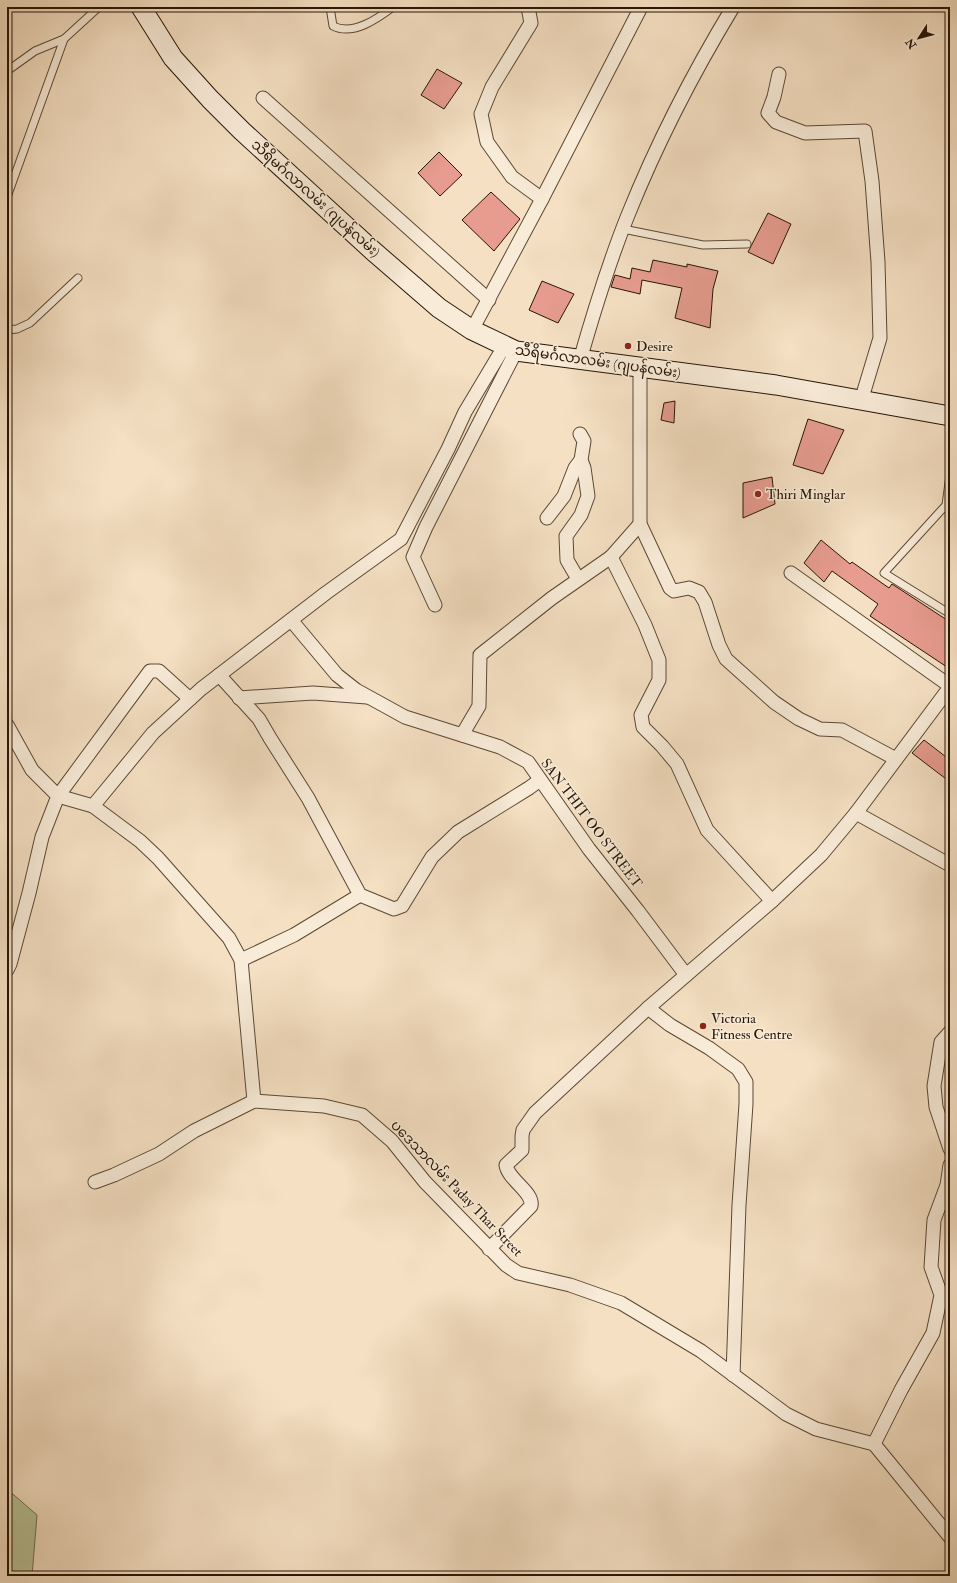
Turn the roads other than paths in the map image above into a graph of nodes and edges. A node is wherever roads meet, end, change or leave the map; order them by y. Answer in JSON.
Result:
{"nodes":[{"id":1,"x":99,"y":7,"type":"edge"},
{"id":2,"x":141,"y":7,"type":"edge"},
{"id":3,"x":330,"y":7,"type":"edge"},
{"id":4,"x":393,"y":7,"type":"edge"},
{"id":5,"x":528,"y":7,"type":"edge"},
{"id":6,"x":641,"y":7,"type":"edge"},
{"id":7,"x":733,"y":7,"type":"edge"},
{"id":8,"x":64,"y":39,"type":"junction"},
{"id":9,"x":7,"y":71,"type":"edge"},
{"id":10,"x":779,"y":74,"type":"dead end"},
{"id":11,"x":263,"y":98,"type":"dead end"},
{"id":12,"x":7,"y":197,"type":"edge"},
{"id":13,"x":542,"y":199,"type":"junction"},
{"id":14,"x":623,"y":229,"type":"junction"},
{"id":15,"x":747,"y":244,"type":"dead end"},
{"id":16,"x":78,"y":278,"type":"dead end"},
{"id":17,"x":489,"y":300,"type":"junction"},
{"id":18,"x":7,"y":330,"type":"edge"},
{"id":19,"x":472,"y":330,"type":"junction"},
{"id":20,"x":510,"y":348,"type":"junction"},
{"id":21,"x":580,"y":360,"type":"junction"},
{"id":22,"x":640,"y":368,"type":"junction"},
{"id":23,"x":861,"y":401,"type":"junction"},
{"id":24,"x":950,"y":416,"type":"edge"},
{"id":25,"x":580,"y":434,"type":"dead end"},
{"id":26,"x":581,"y":460,"type":"junction"},
{"id":27,"x":950,"y":475,"type":"edge"},
{"id":28,"x":948,"y":506,"type":"edge"},
{"id":29,"x":547,"y":518,"type":"dead end"},
{"id":30,"x":640,"y":524,"type":"junction"},
{"id":31,"x":611,"y":557,"type":"junction"},
{"id":32,"x":791,"y":573,"type":"dead end"},
{"id":33,"x":578,"y":579,"type":"junction"},
{"id":34,"x":435,"y":605,"type":"dead end"},
{"id":35,"x":950,"y":610,"type":"edge"},
{"id":36,"x":291,"y":620,"type":"junction"},
{"id":37,"x":219,"y":675,"type":"junction"},
{"id":38,"x":950,"y":686,"type":"edge"},
{"id":39,"x":370,"y":697,"type":"junction"},
{"id":40,"x":240,"y":698,"type":"junction"},
{"id":41,"x":190,"y":699,"type":"junction"},
{"id":42,"x":7,"y":725,"type":"edge"},
{"id":43,"x":462,"y":735,"type":"junction"},
{"id":44,"x":896,"y":759,"type":"junction"},
{"id":45,"x":540,"y":780,"type":"junction"},
{"id":46,"x":58,"y":796,"type":"junction"},
{"id":47,"x":93,"y":806,"type":"junction"},
{"id":48,"x":856,"y":813,"type":"junction"},
{"id":49,"x":950,"y":865,"type":"edge"},
{"id":50,"x":360,"y":895,"type":"junction"},
{"id":51,"x":772,"y":901,"type":"junction"},
{"id":52,"x":241,"y":960,"type":"junction"},
{"id":53,"x":7,"y":970,"type":"edge"},
{"id":54,"x":686,"y":975,"type":"junction"},
{"id":55,"x":648,"y":1008,"type":"junction"},
{"id":56,"x":950,"y":1032,"type":"edge"},
{"id":57,"x":254,"y":1101,"type":"junction"},
{"id":58,"x":950,"y":1149,"type":"edge"},
{"id":59,"x":950,"y":1165,"type":"edge"},
{"id":60,"x":95,"y":1182,"type":"dead end"},
{"id":61,"x":490,"y":1249,"type":"junction"},
{"id":62,"x":733,"y":1375,"type":"junction"},
{"id":63,"x":874,"y":1444,"type":"junction"},
{"id":64,"x":950,"y":1537,"type":"edge"}],
"edges":[{"from":1,"to":8,"type":"lane"},
{"from":2,"to":19,"type":"street","name":"သီရိမင်္ဂလာလမ်း (ဂျပန်လမ်း)"},
{"from":3,"to":4,"type":"lane"},
{"from":5,"to":13,"type":"street"},
{"from":6,"to":13,"type":"street"},
{"from":7,"to":14,"type":"street"},
{"from":8,"to":9,"type":"lane"},
{"from":8,"to":12,"type":"lane"},
{"from":10,"to":23,"type":"street"},
{"from":11,"to":17,"type":"street"},
{"from":13,"to":17,"type":"street"},
{"from":14,"to":15,"type":"lane"},
{"from":14,"to":21,"type":"street"},
{"from":16,"to":18,"type":"lane"},
{"from":17,"to":19,"type":"street"},
{"from":19,"to":20,"type":"street","name":"သီရိမင်္ဂလာလမ်း (ဂျပန်လမ်း)"},
{"from":20,"to":21,"type":"street","name":"သီရိမင်္ဂလာလမ်း (ဂျပန်လမ်း)"},
{"from":20,"to":34,"type":"street"},
{"from":20,"to":36,"type":"street"},
{"from":21,"to":22,"type":"street","name":"သီရိမင်္ဂလာလမ်း (ဂျပန်လမ်း)"},
{"from":22,"to":23,"type":"street","name":"သီရိမင်္ဂလာလမ်း (ဂျပန်လမ်း)"},
{"from":22,"to":30,"type":"street"},
{"from":23,"to":24,"type":"street","name":"သီရိမင်္ဂလာလမ်း (ဂျပန်လမ်း)"},
{"from":25,"to":26,"type":"street"},
{"from":26,"to":29,"type":"street"},
{"from":26,"to":33,"type":"street"},
{"from":27,"to":28,"type":"lane"},
{"from":28,"to":35,"type":"lane"},
{"from":30,"to":31,"type":"street"},
{"from":30,"to":44,"type":"street"},
{"from":31,"to":33,"type":"street"},
{"from":31,"to":51,"type":"street"},
{"from":32,"to":38,"type":"street"},
{"from":33,"to":43,"type":"street"},
{"from":36,"to":37,"type":"street"},
{"from":36,"to":39,"type":"street","name":"SAN THIT OO STREET"},
{"from":37,"to":40,"type":"street"},
{"from":37,"to":41,"type":"street"},
{"from":38,"to":44,"type":"street"},
{"from":39,"to":40,"type":"street"},
{"from":39,"to":43,"type":"street","name":"SAN THIT OO STREET"},
{"from":40,"to":50,"type":"street"},
{"from":41,"to":46,"type":"street"},
{"from":41,"to":47,"type":"street"},
{"from":42,"to":46,"type":"street"},
{"from":43,"to":45,"type":"street","name":"SAN THIT OO STREET"},
{"from":44,"to":48,"type":"street"},
{"from":45,"to":50,"type":"street"},
{"from":45,"to":54,"type":"street","name":"SAN THIT OO STREET"},
{"from":46,"to":47,"type":"street"},
{"from":46,"to":53,"type":"street"},
{"from":47,"to":52,"type":"street"},
{"from":48,"to":49,"type":"street"},
{"from":48,"to":51,"type":"street"},
{"from":50,"to":52,"type":"street"},
{"from":51,"to":54,"type":"street"},
{"from":52,"to":57,"type":"street"},
{"from":54,"to":55,"type":"street"},
{"from":55,"to":61,"type":"street"},
{"from":55,"to":62,"type":"street"},
{"from":56,"to":58,"type":"street"},
{"from":57,"to":60,"type":"street"},
{"from":57,"to":61,"type":"street","name":"ပဒေသာလမ်း Paday Thar Street"},
{"from":59,"to":63,"type":"street"},
{"from":61,"to":62,"type":"street","name":"ပဒေသာလမ်း Paday Thar Street"},
{"from":62,"to":63,"type":"street","name":"ပဒေသာလမ်း Paday Thar Street"},
{"from":63,"to":64,"type":"street"}]}
